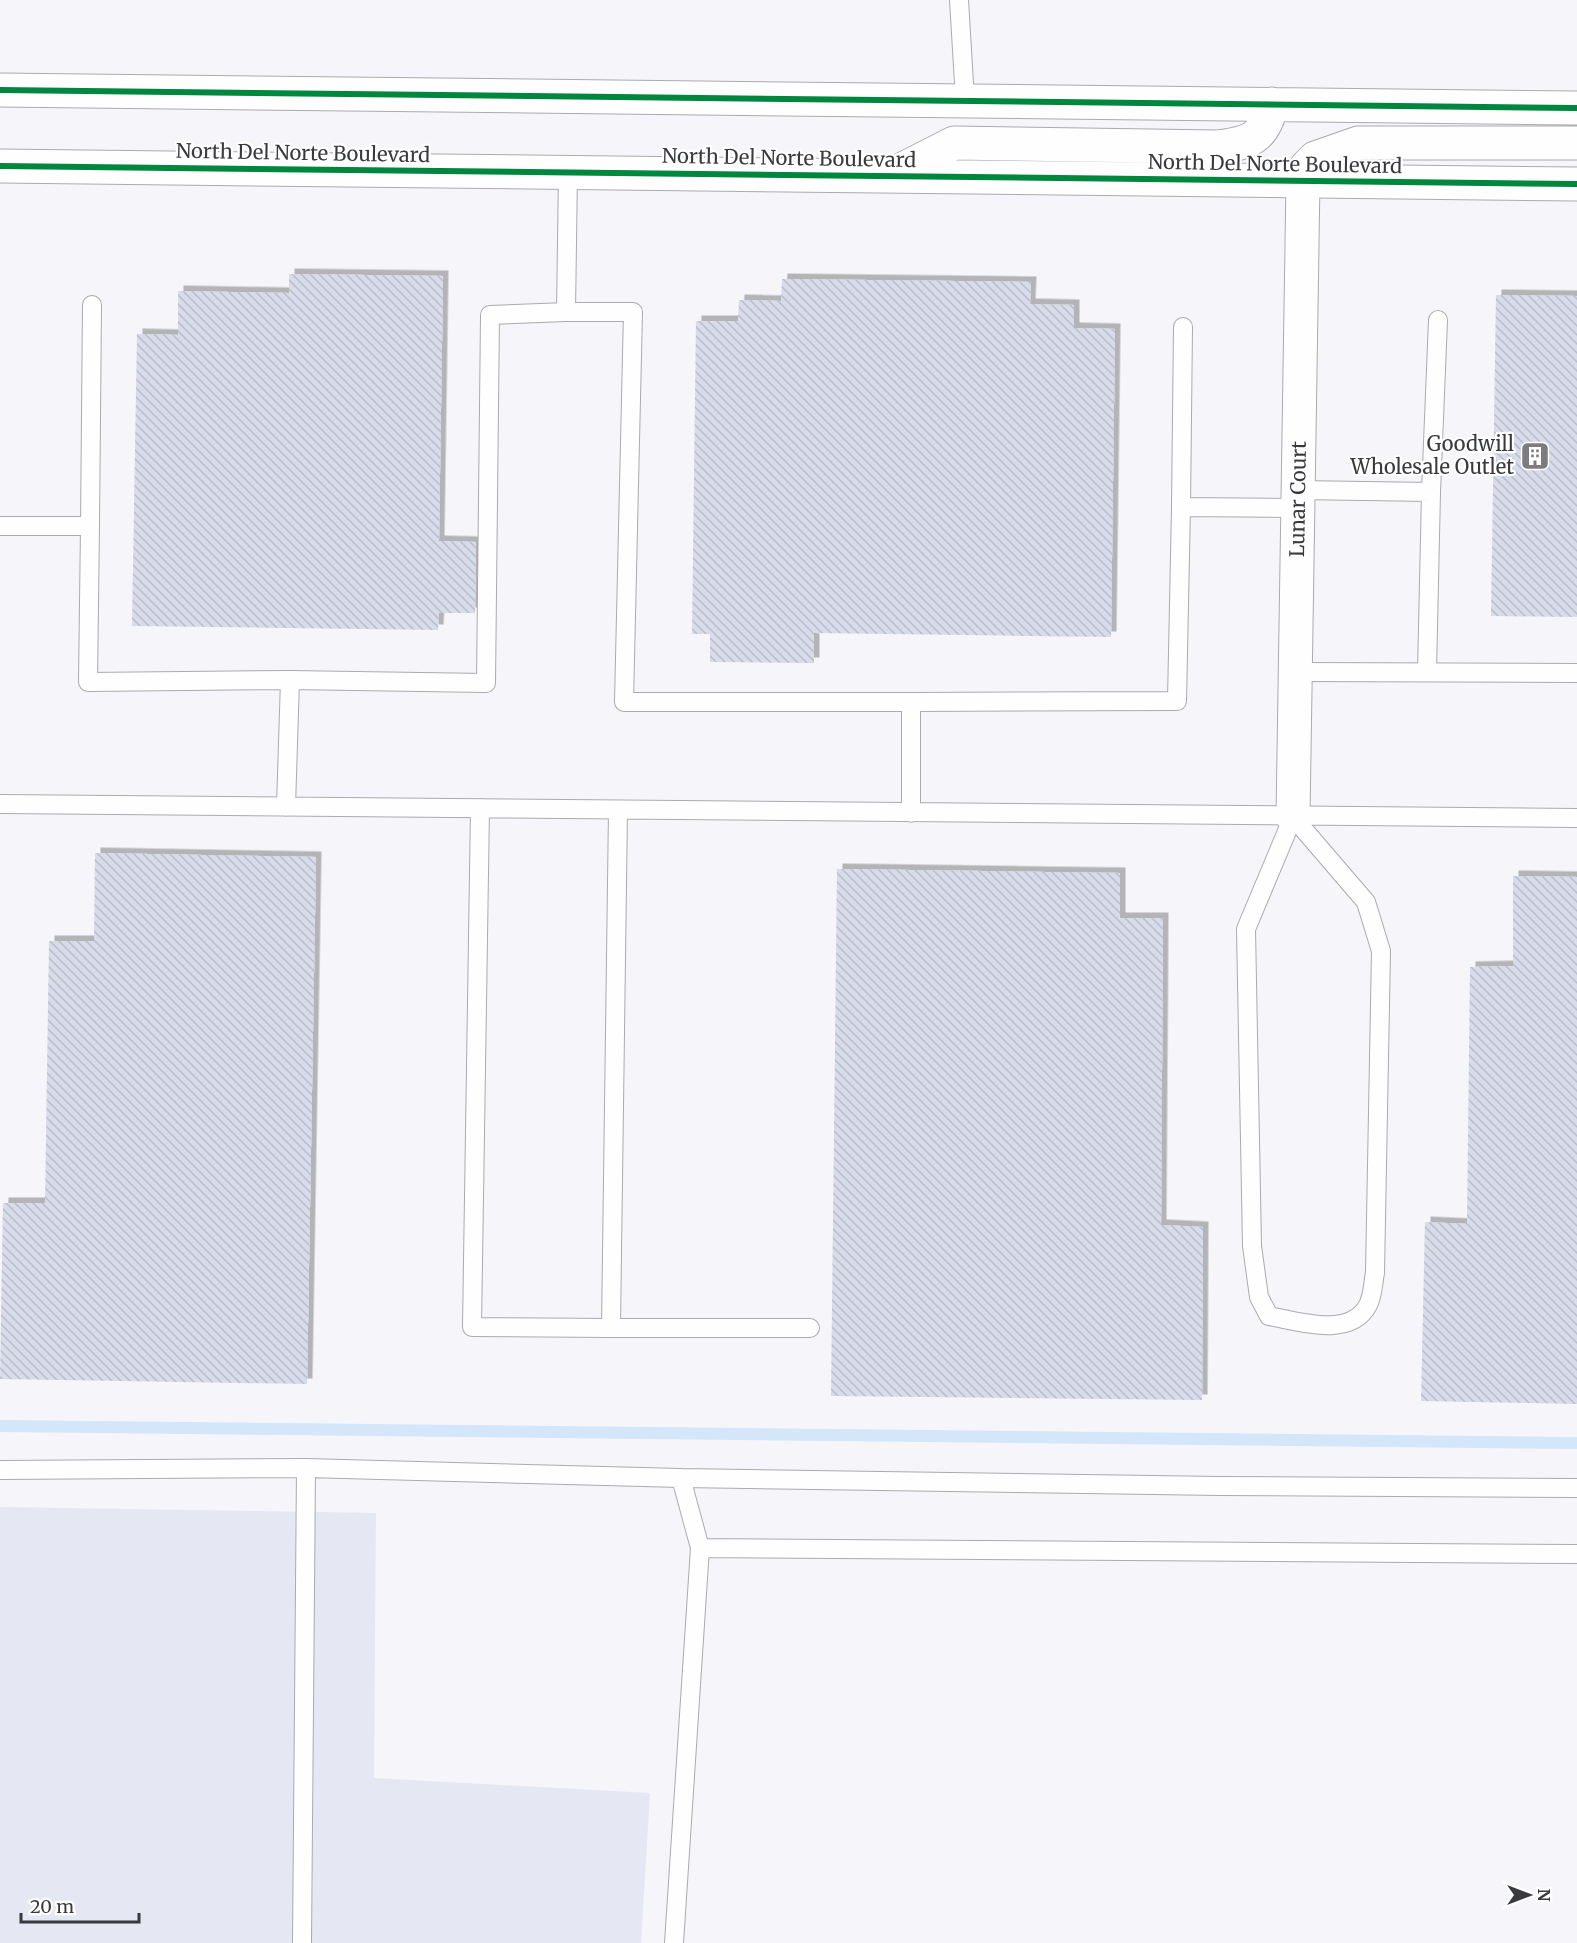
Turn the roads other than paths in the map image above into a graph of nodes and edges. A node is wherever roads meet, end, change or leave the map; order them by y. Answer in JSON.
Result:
{"nodes":[{"id":1,"x":959,"y":0,"type":"edge"},
{"id":2,"x":0,"y":90,"type":"edge"},
{"id":3,"x":965,"y":100,"type":"junction"},
{"id":4,"x":1272,"y":104,"type":"junction"},
{"id":5,"x":1577,"y":108,"type":"edge"},
{"id":6,"x":1577,"y":143,"type":"edge"},
{"id":7,"x":0,"y":166,"type":"edge"},
{"id":8,"x":568,"y":172,"type":"junction"},
{"id":9,"x":890,"y":176,"type":"junction"},
{"id":10,"x":1303,"y":181,"type":"junction"},
{"id":11,"x":1577,"y":184,"type":"edge"},
{"id":12,"x":92,"y":305,"type":"dead end"},
{"id":13,"x":566,"y":312,"type":"junction"},
{"id":14,"x":1438,"y":320,"type":"dead end"},
{"id":15,"x":1183,"y":327,"type":"dead end"},
{"id":16,"x":1431,"y":492,"type":"junction"},
{"id":17,"x":1298,"y":499,"type":"junction"},
{"id":18,"x":1181,"y":507,"type":"junction"},
{"id":19,"x":0,"y":526,"type":"edge"},
{"id":20,"x":90,"y":526,"type":"junction"},
{"id":21,"x":1295,"y":672,"type":"junction"},
{"id":22,"x":1427,"y":672,"type":"junction"},
{"id":23,"x":1577,"y":673,"type":"edge"},
{"id":24,"x":290,"y":681,"type":"junction"},
{"id":25,"x":911,"y":702,"type":"junction"},
{"id":26,"x":0,"y":804,"type":"edge"},
{"id":27,"x":286,"y":807,"type":"junction"},
{"id":28,"x":480,"y":808,"type":"junction"},
{"id":29,"x":618,"y":810,"type":"junction"},
{"id":30,"x":912,"y":813,"type":"junction"},
{"id":31,"x":1293,"y":817,"type":"junction"},
{"id":32,"x":1577,"y":818,"type":"edge"},
{"id":33,"x":611,"y":1328,"type":"junction"},
{"id":34,"x":810,"y":1328,"type":"dead end"},
{"id":35,"x":306,"y":1468,"type":"junction"},
{"id":36,"x":0,"y":1470,"type":"edge"},
{"id":37,"x":681,"y":1478,"type":"junction"},
{"id":38,"x":1577,"y":1488,"type":"edge"},
{"id":39,"x":700,"y":1548,"type":"junction"},
{"id":40,"x":1577,"y":1554,"type":"edge"},
{"id":41,"x":302,"y":1943,"type":"edge"},
{"id":42,"x":674,"y":1943,"type":"edge"}],
"edges":[{"from":1,"to":3,"type":"lane"},
{"from":2,"to":3,"type":"street"},
{"from":3,"to":4,"type":"street"},
{"from":4,"to":5,"type":"street"},
{"from":4,"to":9,"type":"street"},
{"from":6,"to":10,"type":"street"},
{"from":7,"to":8,"type":"street","name":"North Del Norte Boulevard"},
{"from":8,"to":9,"type":"street","name":"North Del Norte Boulevard"},
{"from":8,"to":13,"type":"lane"},
{"from":9,"to":10,"type":"street","name":"North Del Norte Boulevard"},
{"from":10,"to":11,"type":"street","name":"North Del Norte Boulevard"},
{"from":10,"to":17,"type":"street","name":"Lunar Court"},
{"from":12,"to":20,"type":"lane"},
{"from":13,"to":24,"type":"lane"},
{"from":13,"to":25,"type":"lane"},
{"from":14,"to":16,"type":"lane"},
{"from":15,"to":18,"type":"lane"},
{"from":16,"to":17,"type":"lane"},
{"from":16,"to":22,"type":"lane"},
{"from":17,"to":18,"type":"lane"},
{"from":17,"to":21,"type":"street","name":"Lunar Court"},
{"from":18,"to":25,"type":"lane"},
{"from":19,"to":20,"type":"lane"},
{"from":20,"to":24,"type":"lane"},
{"from":21,"to":22,"type":"lane"},
{"from":21,"to":31,"type":"street","name":"Lunar Court"},
{"from":22,"to":23,"type":"lane"},
{"from":24,"to":27,"type":"lane"},
{"from":25,"to":30,"type":"lane"},
{"from":26,"to":27,"type":"lane"},
{"from":27,"to":28,"type":"lane"},
{"from":28,"to":29,"type":"lane"},
{"from":28,"to":33,"type":"lane"},
{"from":29,"to":30,"type":"lane"},
{"from":29,"to":33,"type":"lane"},
{"from":30,"to":31,"type":"lane"},
{"from":31,"to":31,"type":"lane"},
{"from":31,"to":32,"type":"lane"},
{"from":33,"to":34,"type":"lane"},
{"from":35,"to":36,"type":"lane"},
{"from":35,"to":37,"type":"lane"},
{"from":35,"to":41,"type":"lane"},
{"from":37,"to":38,"type":"lane"},
{"from":37,"to":39,"type":"lane"},
{"from":39,"to":40,"type":"lane"},
{"from":39,"to":42,"type":"lane"}]}
